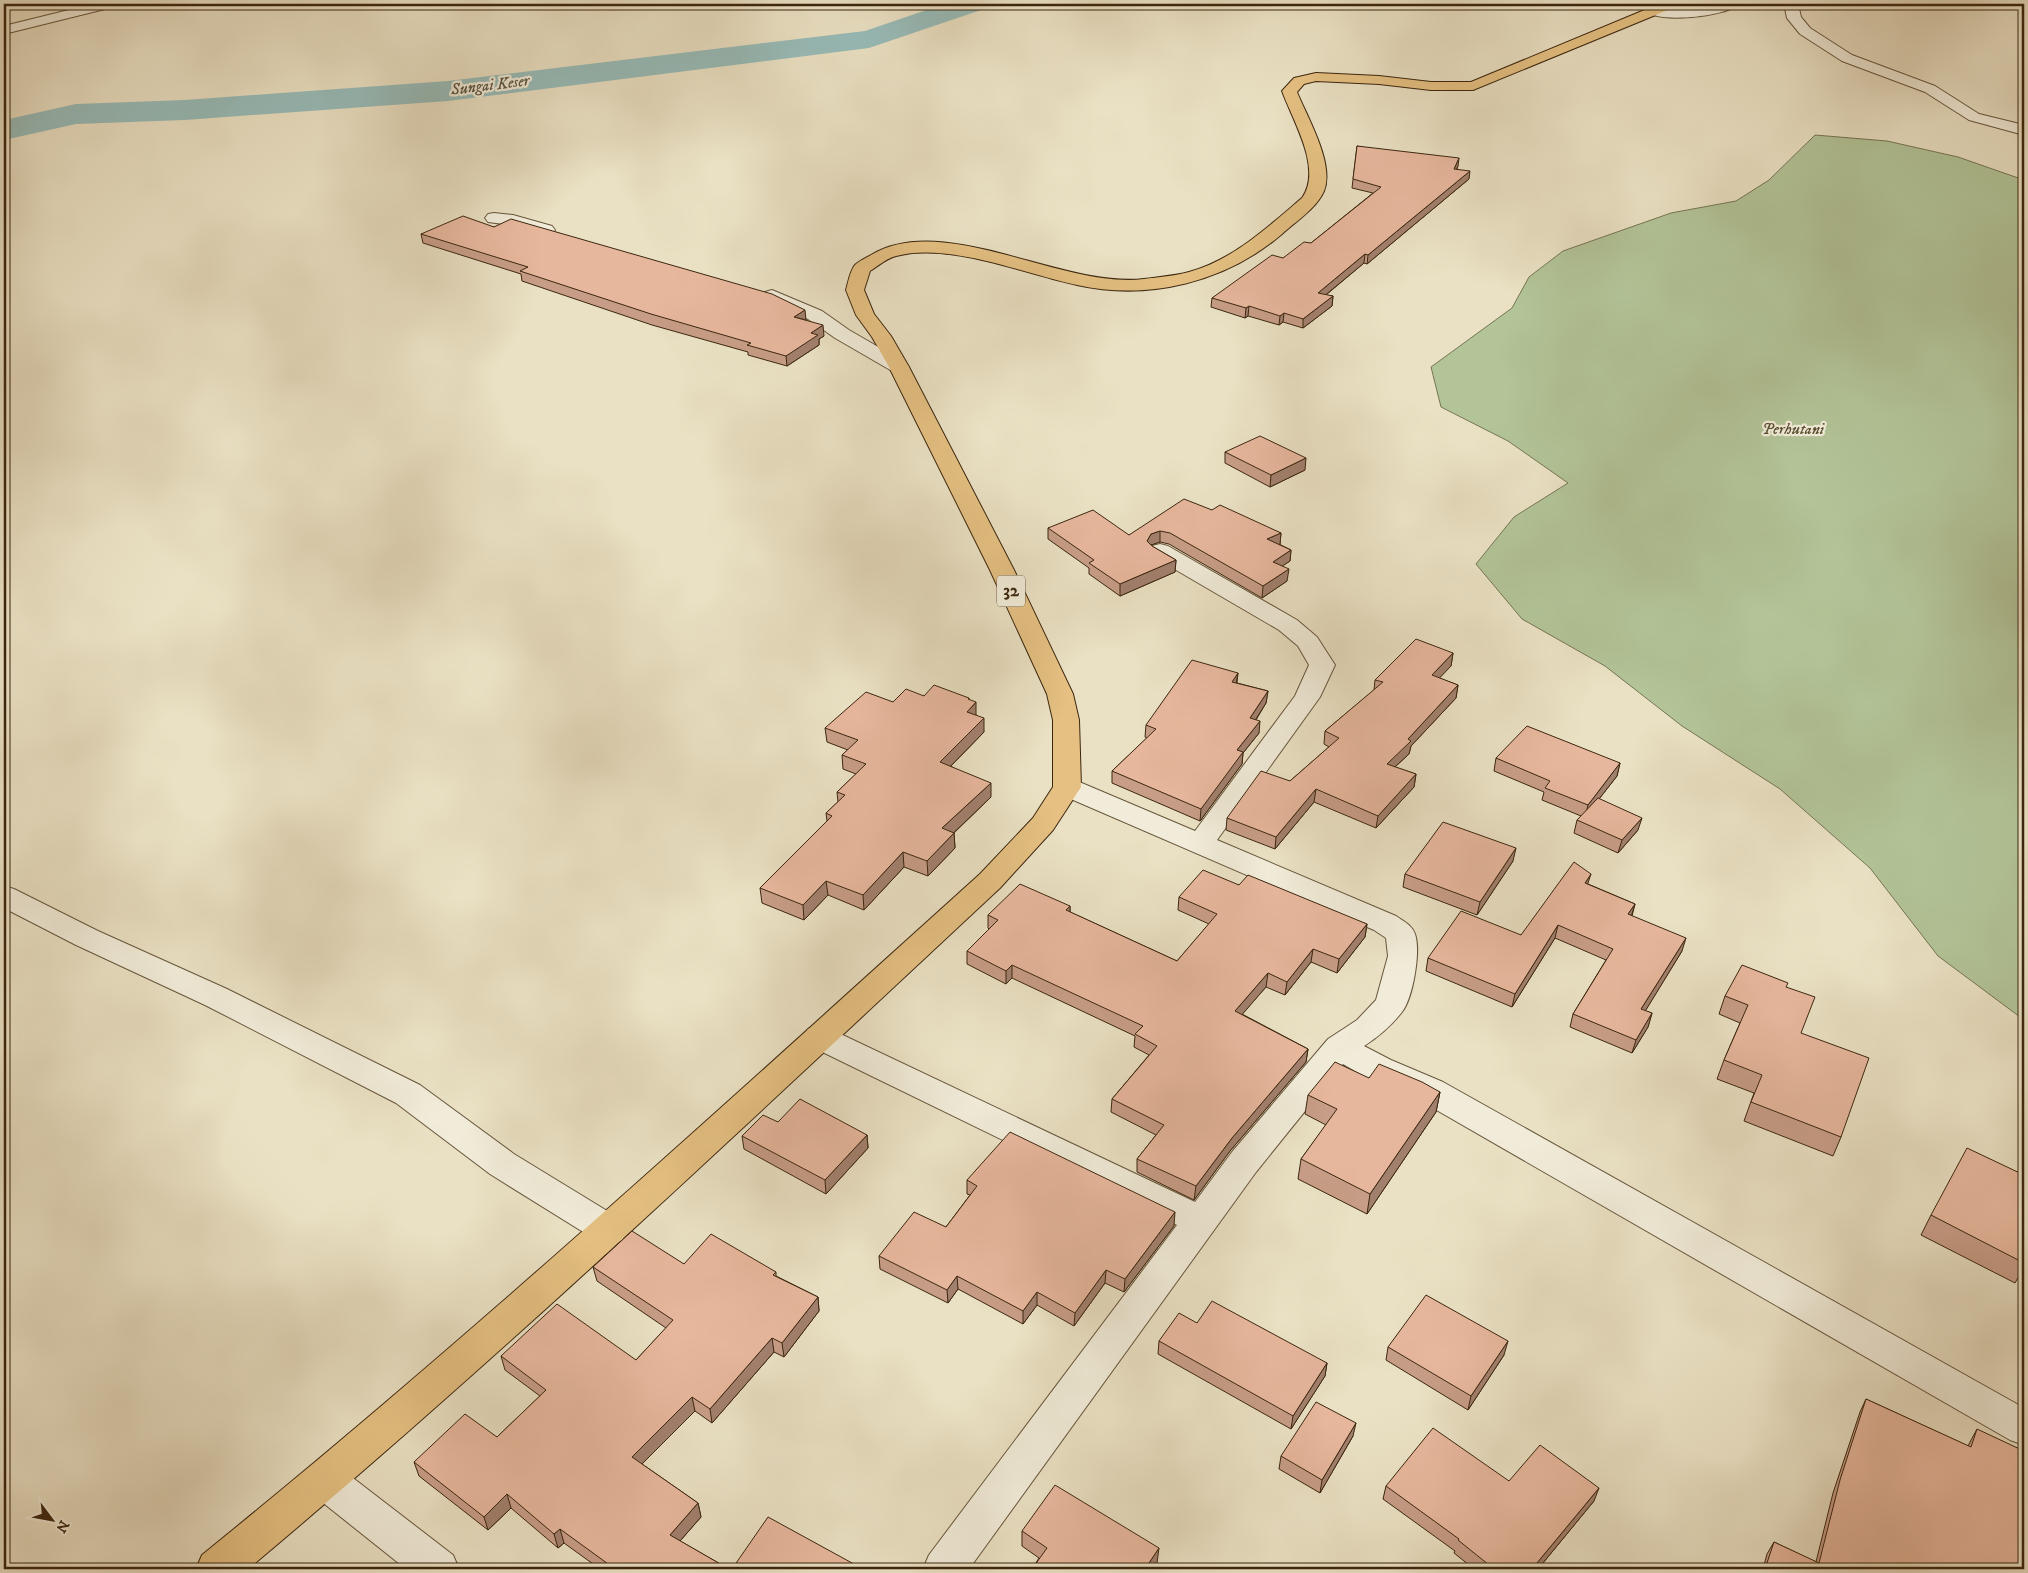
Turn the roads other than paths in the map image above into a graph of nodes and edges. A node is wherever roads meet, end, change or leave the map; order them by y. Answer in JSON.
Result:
{"nodes":[{"id":1,"x":108,"y":4,"type":"edge"},
{"id":2,"x":1731,"y":4,"type":"edge"},
{"id":3,"x":1789,"y":5,"type":"edge"},
{"id":4,"x":1661,"y":7,"type":"edge"},
{"id":5,"x":4,"y":30,"type":"edge"},
{"id":6,"x":2024,"y":130,"type":"edge"},
{"id":7,"x":494,"y":218,"type":"dead end"},
{"id":8,"x":565,"y":237,"type":"edge"},
{"id":9,"x":756,"y":291,"type":"edge"},
{"id":10,"x":898,"y":368,"type":"junction"},
{"id":11,"x":1160,"y":551,"type":"edge"},
{"id":12,"x":1067,"y":787,"type":"junction"},
{"id":13,"x":1200,"y":844,"type":"junction"},
{"id":14,"x":4,"y":896,"type":"edge"},
{"id":15,"x":819,"y":1037,"type":"junction"},
{"id":16,"x":1339,"y":1047,"type":"junction"},
{"id":17,"x":1201,"y":1221,"type":"junction"},
{"id":18,"x":609,"y":1230,"type":"junction"},
{"id":19,"x":2024,"y":1428,"type":"edge"},
{"id":20,"x":326,"y":1481,"type":"junction"},
{"id":21,"x":218,"y":1569,"type":"edge"},
{"id":22,"x":438,"y":1569,"type":"edge"},
{"id":23,"x":944,"y":1569,"type":"edge"}],
"edges":[{"from":1,"to":5,"type":"street"},
{"from":2,"to":4,"type":"street"},
{"from":3,"to":6,"type":"street"},
{"from":4,"to":10,"type":"highway","number":"32"},
{"from":7,"to":8,"type":"street"},
{"from":9,"to":10,"type":"street"},
{"from":10,"to":12,"type":"highway","number":"32"},
{"from":11,"to":13,"type":"street"},
{"from":12,"to":13,"type":"street"},
{"from":12,"to":15,"type":"highway"},
{"from":13,"to":16,"type":"street"},
{"from":14,"to":18,"type":"street"},
{"from":15,"to":17,"type":"street"},
{"from":15,"to":18,"type":"highway"},
{"from":16,"to":17,"type":"street"},
{"from":16,"to":19,"type":"street"},
{"from":17,"to":23,"type":"street"},
{"from":18,"to":20,"type":"highway"},
{"from":20,"to":21,"type":"highway"},
{"from":20,"to":22,"type":"street"}]}
